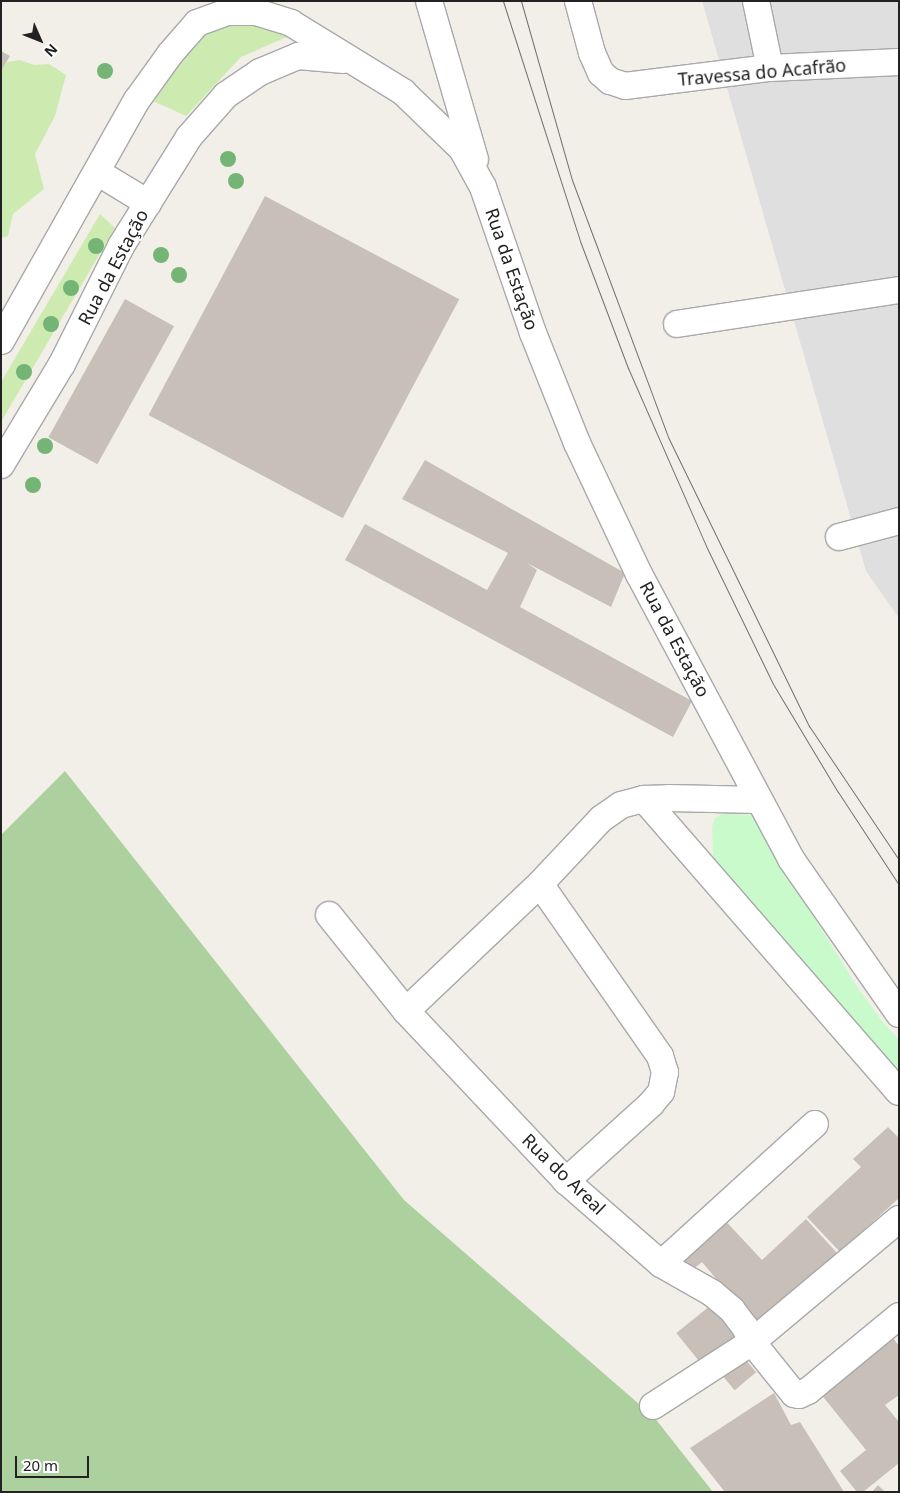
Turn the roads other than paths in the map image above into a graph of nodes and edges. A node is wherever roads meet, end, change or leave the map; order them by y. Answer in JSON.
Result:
{"nodes":[{"id":1,"x":429,"y":1,"type":"edge"},
{"id":2,"x":578,"y":1,"type":"edge"},
{"id":3,"x":756,"y":1,"type":"edge"},
{"id":4,"x":348,"y":60,"type":"junction"},
{"id":5,"x":899,"y":62,"type":"edge"},
{"id":6,"x":770,"y":68,"type":"junction"},
{"id":7,"x":97,"y":172,"type":"junction"},
{"id":8,"x":483,"y":187,"type":"junction"},
{"id":9,"x":148,"y":203,"type":"junction"},
{"id":10,"x":899,"y":290,"type":"edge"},
{"id":11,"x":677,"y":324,"type":"dead end"},
{"id":12,"x":1,"y":341,"type":"edge"},
{"id":13,"x":1,"y":465,"type":"edge"},
{"id":14,"x":899,"y":521,"type":"edge"},
{"id":15,"x":840,"y":537,"type":"dead end"},
{"id":16,"x":644,"y":799,"type":"junction"},
{"id":17,"x":758,"y":800,"type":"junction"},
{"id":18,"x":540,"y":884,"type":"junction"},
{"id":19,"x":329,"y":915,"type":"dead end"},
{"id":20,"x":406,"y":1011,"type":"junction"},
{"id":21,"x":899,"y":1014,"type":"edge"},
{"id":22,"x":899,"y":1092,"type":"edge"},
{"id":23,"x":815,"y":1124,"type":"dead end"},
{"id":24,"x":566,"y":1181,"type":"junction"},
{"id":25,"x":899,"y":1218,"type":"edge"},
{"id":26,"x":661,"y":1264,"type":"junction"},
{"id":27,"x":899,"y":1316,"type":"edge"},
{"id":28,"x":752,"y":1342,"type":"junction"},
{"id":29,"x":653,"y":1406,"type":"dead end"}],
"edges":[{"from":1,"to":8,"type":"street"},
{"from":2,"to":6,"type":"street","name":"Travessa do Acafrão"},
{"from":3,"to":6,"type":"street"},
{"from":4,"to":7,"type":"street"},
{"from":4,"to":8,"type":"street","name":"Rua da Estação"},
{"from":4,"to":9,"type":"street","name":"Rua da Estação"},
{"from":5,"to":6,"type":"street","name":"Travessa do Acafrão"},
{"from":7,"to":9,"type":"street"},
{"from":7,"to":12,"type":"street"},
{"from":8,"to":17,"type":"street","name":"Rua da Estação"},
{"from":9,"to":13,"type":"street","name":"Rua da Estação"},
{"from":10,"to":11,"type":"street"},
{"from":14,"to":15,"type":"street"},
{"from":16,"to":17,"type":"street"},
{"from":16,"to":18,"type":"street"},
{"from":16,"to":22,"type":"street"},
{"from":17,"to":21,"type":"street","name":"Rua da Estação"},
{"from":18,"to":20,"type":"street"},
{"from":18,"to":24,"type":"street"},
{"from":19,"to":20,"type":"street","name":"Rua do Areal"},
{"from":20,"to":24,"type":"street","name":"Rua do Areal"},
{"from":23,"to":26,"type":"street"},
{"from":24,"to":26,"type":"street","name":"Rua do Areal"},
{"from":25,"to":28,"type":"street"},
{"from":26,"to":28,"type":"street","name":"Rua do Areal"},
{"from":27,"to":28,"type":"street","name":"Rua do Areal"},
{"from":28,"to":29,"type":"street"}]}
